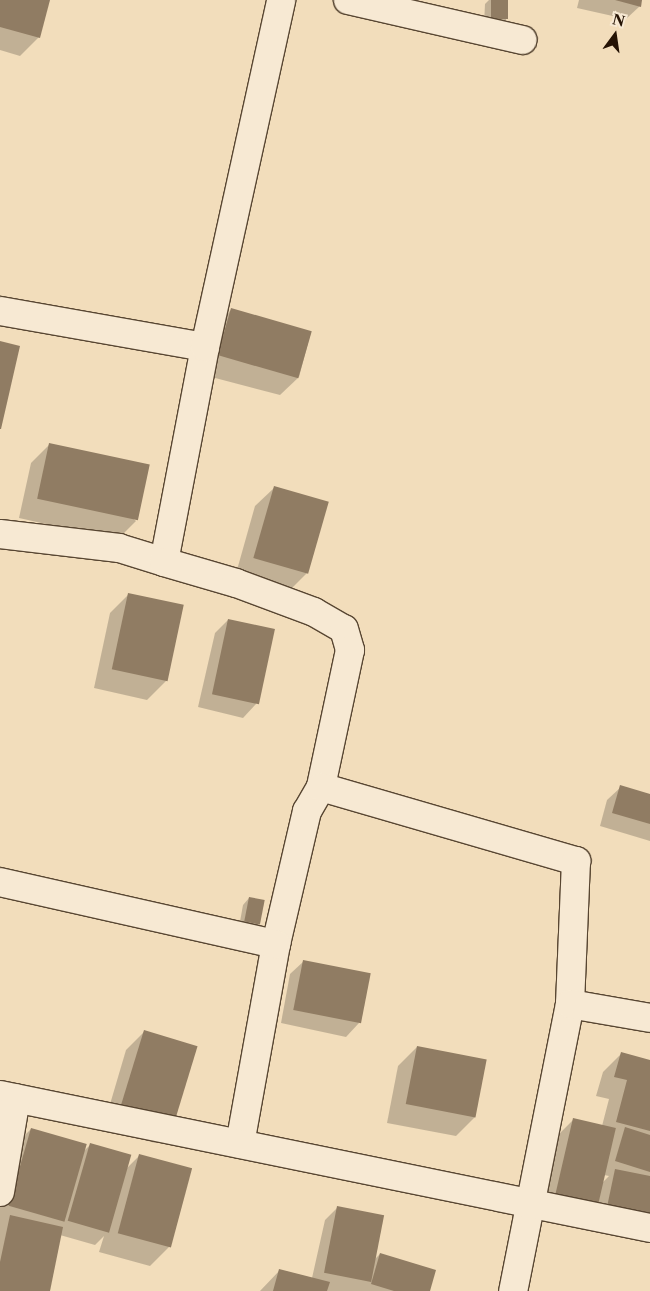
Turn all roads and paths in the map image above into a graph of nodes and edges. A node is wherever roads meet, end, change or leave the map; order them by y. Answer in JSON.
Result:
{"nodes":[{"id":1,"x":281,"y":0,"type":"edge"},
{"id":2,"x":348,"y":0,"type":"edge"},
{"id":3,"x":522,"y":40,"type":"dead end"},
{"id":4,"x":0,"y":311,"type":"edge"},
{"id":5,"x":205,"y":347,"type":"junction"},
{"id":6,"x":0,"y":534,"type":"edge"},
{"id":7,"x":164,"y":562,"type":"junction"},
{"id":8,"x":321,"y":787,"type":"junction"},
{"id":9,"x":0,"y":882,"type":"edge"},
{"id":10,"x":276,"y":944,"type":"junction"},
{"id":11,"x":570,"y":1004,"type":"junction"},
{"id":12,"x":650,"y":1018,"type":"edge"},
{"id":13,"x":8,"y":1096,"type":"edge"},
{"id":14,"x":240,"y":1144,"type":"junction"},
{"id":15,"x":0,"y":1192,"type":"edge"},
{"id":16,"x":528,"y":1204,"type":"junction"},
{"id":17,"x":650,"y":1228,"type":"edge"},
{"id":18,"x":514,"y":1291,"type":"edge"}],
"edges":[{"from":1,"to":5,"type":"street"},
{"from":2,"to":3,"type":"street"},
{"from":4,"to":5,"type":"street"},
{"from":5,"to":7,"type":"street"},
{"from":6,"to":7,"type":"street"},
{"from":7,"to":8,"type":"street"},
{"from":8,"to":10,"type":"street"},
{"from":8,"to":11,"type":"street"},
{"from":9,"to":10,"type":"street"},
{"from":10,"to":14,"type":"street"},
{"from":11,"to":12,"type":"street"},
{"from":11,"to":16,"type":"street"},
{"from":13,"to":14,"type":"street"},
{"from":13,"to":15,"type":"street"},
{"from":14,"to":16,"type":"street"},
{"from":16,"to":17,"type":"street"},
{"from":16,"to":18,"type":"street"}]}
